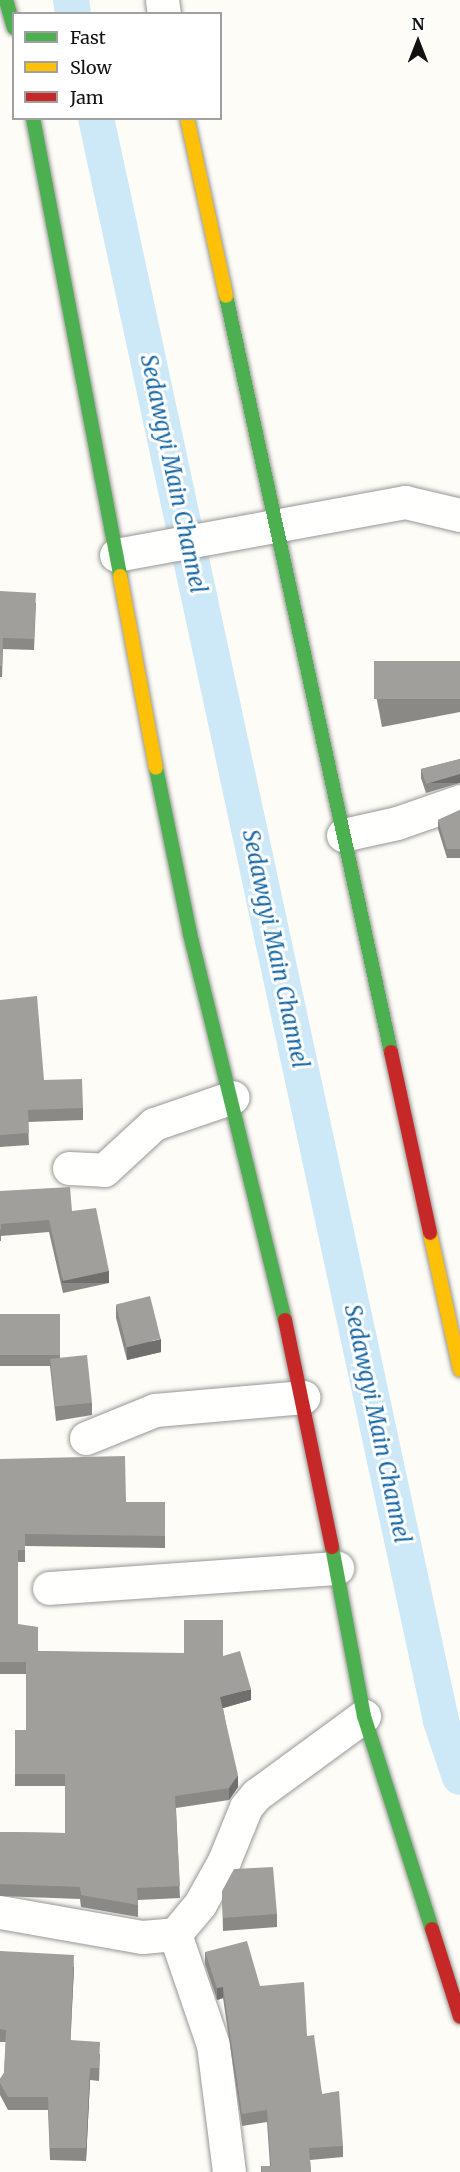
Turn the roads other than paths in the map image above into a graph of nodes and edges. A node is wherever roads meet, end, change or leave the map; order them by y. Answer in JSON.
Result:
{"nodes":[{"id":1,"x":6,"y":0,"type":"edge"},
{"id":2,"x":12,"y":21,"type":"edge"},
{"id":3,"x":33,"y":120,"type":"edge"},
{"id":4,"x":187,"y":120,"type":"edge"},
{"id":5,"x":460,"y":495,"type":"edge"},
{"id":6,"x":405,"y":502,"type":"junction"},
{"id":7,"x":460,"y":515,"type":"edge"},
{"id":8,"x":275,"y":524,"type":"junction"},
{"id":9,"x":116,"y":555,"type":"junction"},
{"id":10,"x":460,"y":801,"type":"edge"},
{"id":11,"x":343,"y":835,"type":"junction"},
{"id":12,"x":233,"y":1097,"type":"junction"},
{"id":13,"x":69,"y":1168,"type":"dead end"},
{"id":14,"x":460,"y":1370,"type":"edge"},
{"id":15,"x":303,"y":1397,"type":"junction"},
{"id":16,"x":86,"y":1438,"type":"dead end"},
{"id":17,"x":336,"y":1568,"type":"junction"},
{"id":18,"x":49,"y":1588,"type":"dead end"},
{"id":19,"x":364,"y":1716,"type":"junction"},
{"id":20,"x":0,"y":1912,"type":"edge"},
{"id":21,"x":175,"y":1934,"type":"junction"},
{"id":22,"x":460,"y":2017,"type":"edge"},
{"id":23,"x":229,"y":2172,"type":"edge"}],
"edges":[{"from":1,"to":2,"type":"street"},
{"from":3,"to":9,"type":"street"},
{"from":4,"to":8,"type":"street"},
{"from":5,"to":6,"type":"street"},
{"from":6,"to":7,"type":"street"},
{"from":6,"to":8,"type":"street"},
{"from":8,"to":9,"type":"street"},
{"from":8,"to":11,"type":"street"},
{"from":9,"to":12,"type":"street"},
{"from":10,"to":11,"type":"street"},
{"from":11,"to":14,"type":"street"},
{"from":12,"to":13,"type":"street"},
{"from":12,"to":15,"type":"street"},
{"from":15,"to":16,"type":"street"},
{"from":15,"to":17,"type":"street"},
{"from":17,"to":18,"type":"street"},
{"from":17,"to":19,"type":"street"},
{"from":19,"to":21,"type":"street"},
{"from":19,"to":22,"type":"street"},
{"from":20,"to":21,"type":"street"},
{"from":21,"to":23,"type":"street"}]}
